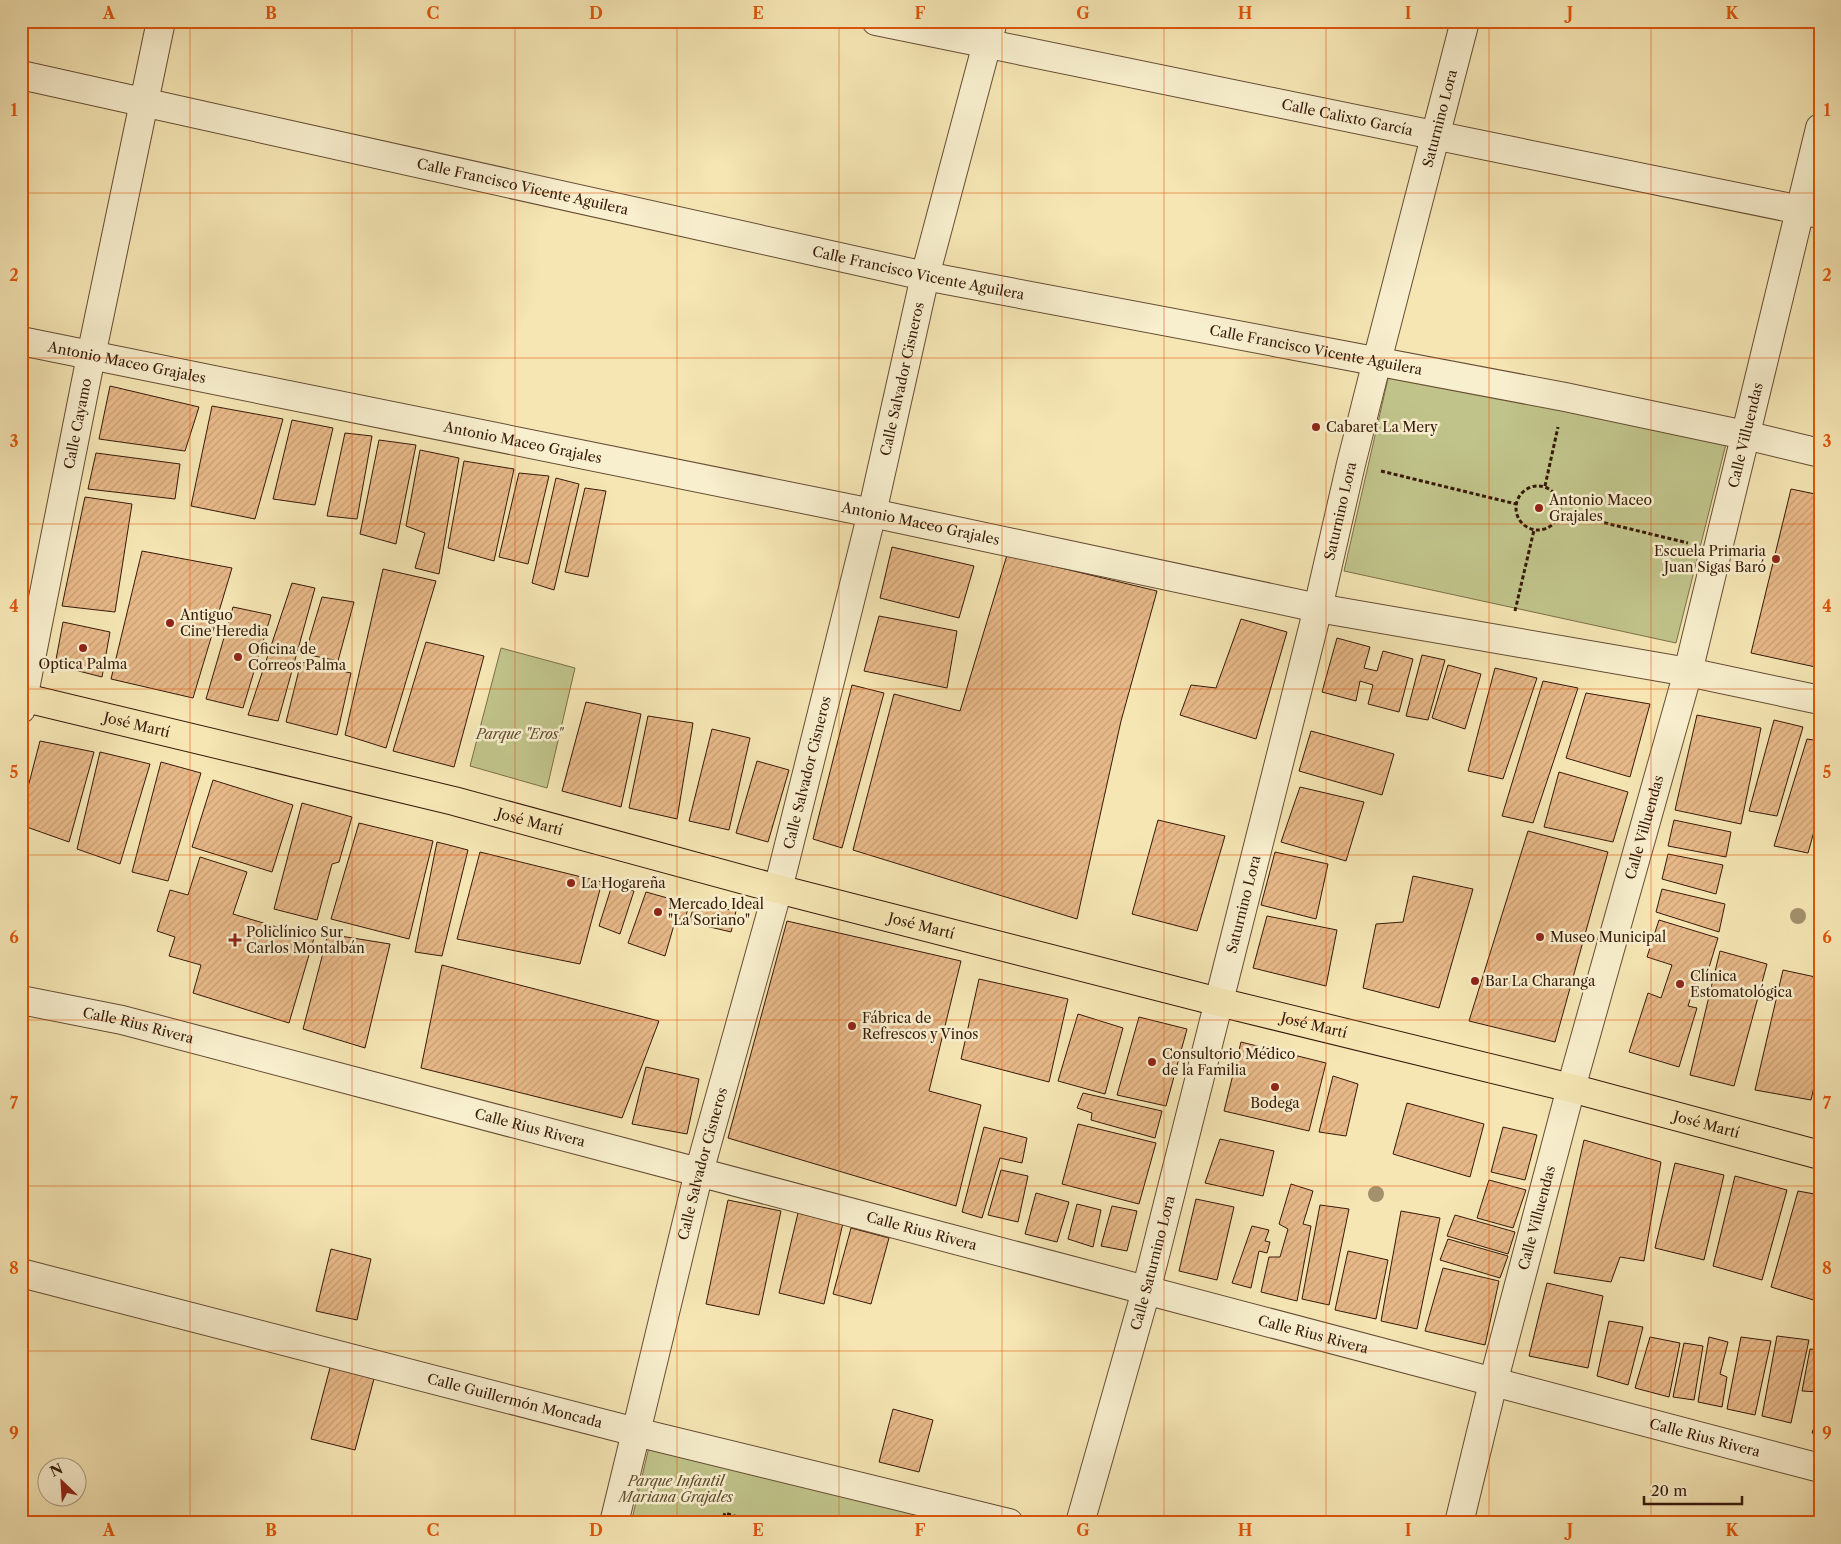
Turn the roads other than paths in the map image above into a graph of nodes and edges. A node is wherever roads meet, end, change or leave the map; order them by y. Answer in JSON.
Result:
{"nodes":[{"id":1,"x":161,"y":21,"type":"edge"},
{"id":2,"x":876,"y":21,"type":"edge"},
{"id":3,"x":1465,"y":21,"type":"edge"},
{"id":4,"x":990,"y":33,"type":"edge"},
{"id":5,"x":21,"y":75,"type":"edge"},
{"id":6,"x":145,"y":102,"type":"junction"},
{"id":7,"x":1820,"y":128,"type":"edge"},
{"id":8,"x":1437,"y":136,"type":"junction"},
{"id":9,"x":1810,"y":212,"type":"edge"},
{"id":10,"x":925,"y":276,"type":"junction"},
{"id":11,"x":21,"y":341,"type":"edge"},
{"id":12,"x":91,"y":356,"type":"junction"},
{"id":13,"x":1377,"y":361,"type":"junction"},
{"id":14,"x":1745,"y":435,"type":"junction"},
{"id":15,"x":1820,"y":453,"type":"edge"},
{"id":16,"x":872,"y":513,"type":"junction"},
{"id":17,"x":1318,"y":608,"type":"junction"},
{"id":18,"x":1688,"y":672,"type":"junction"},
{"id":19,"x":1820,"y":700,"type":"edge"},
{"id":20,"x":22,"y":701,"type":"edge"},
{"id":21,"x":778,"y":889,"type":"junction"},
{"id":22,"x":21,"y":1000,"type":"edge"},
{"id":23,"x":1219,"y":1002,"type":"junction"},
{"id":24,"x":1571,"y":1088,"type":"junction"},
{"id":25,"x":1820,"y":1155,"type":"edge"},
{"id":26,"x":699,"y":1172,"type":"junction"},
{"id":27,"x":21,"y":1273,"type":"edge"},
{"id":28,"x":1146,"y":1291,"type":"junction"},
{"id":29,"x":1493,"y":1383,"type":"junction"},
{"id":30,"x":636,"y":1432,"type":"junction"},
{"id":31,"x":1820,"y":1468,"type":"edge"},
{"id":32,"x":614,"y":1523,"type":"edge"},
{"id":33,"x":1009,"y":1523,"type":"edge"},
{"id":34,"x":1080,"y":1523,"type":"edge"},
{"id":35,"x":1459,"y":1523,"type":"edge"}],
"edges":[{"from":1,"to":6,"type":"street","name":"Calle Cayamo"},
{"from":2,"to":4,"type":"street","name":"Calle Calixto García"},
{"from":3,"to":8,"type":"street","name":"Saturnino Lora"},
{"from":4,"to":8,"type":"street","name":"Calle Calixto García"},
{"from":4,"to":10,"type":"street","name":"Calle Salvador Cisneros"},
{"from":5,"to":6,"type":"street","name":"Calle Francisco Vicente Aguilera"},
{"from":6,"to":10,"type":"street","name":"Calle Francisco Vicente Aguilera"},
{"from":6,"to":12,"type":"street","name":"Calle Cayamo"},
{"from":7,"to":9,"type":"street","name":"Calle Villuendas"},
{"from":8,"to":9,"type":"street","name":"Calle Calixto García"},
{"from":8,"to":13,"type":"street","name":"Saturnino Lora"},
{"from":9,"to":14,"type":"street","name":"Calle Villuendas"},
{"from":10,"to":13,"type":"street","name":"Calle Francisco Vicente Aguilera"},
{"from":10,"to":16,"type":"street","name":"Calle Salvador Cisneros"},
{"from":11,"to":12,"type":"street","name":"Antonio Maceo Grajales"},
{"from":12,"to":16,"type":"street","name":"Antonio Maceo Grajales"},
{"from":12,"to":20,"type":"street","name":"Calle Cayamo"},
{"from":13,"to":14,"type":"street","name":"Calle Francisco Vicente Aguilera"},
{"from":13,"to":17,"type":"street","name":"Saturnino Lora"},
{"from":14,"to":15,"type":"street","name":"Calle Francisco Vicente Aguilera"},
{"from":14,"to":18,"type":"street","name":"Calle Villuendas"},
{"from":16,"to":17,"type":"street","name":"Antonio Maceo Grajales"},
{"from":16,"to":21,"type":"street","name":"Calle Salvador Cisneros"},
{"from":17,"to":18,"type":"street","name":"Antonio Maceo Grajales"},
{"from":17,"to":23,"type":"street","name":"Saturnino Lora"},
{"from":18,"to":19,"type":"street","name":"Antonio Maceo Grajales"},
{"from":18,"to":24,"type":"street","name":"Calle Villuendas"},
{"from":20,"to":21,"type":"main road","name":"José Martí"},
{"from":21,"to":23,"type":"main road","name":"José Martí"},
{"from":21,"to":26,"type":"street","name":"Calle Salvador Cisneros"},
{"from":22,"to":26,"type":"street","name":"Calle Rius Rivera"},
{"from":23,"to":24,"type":"main road","name":"José Martí"},
{"from":23,"to":28,"type":"street","name":"Calle Saturnino Lora"},
{"from":24,"to":25,"type":"main road","name":"José Martí"},
{"from":24,"to":29,"type":"street","name":"Calle Villuendas"},
{"from":26,"to":28,"type":"street","name":"Calle Rius Rivera"},
{"from":26,"to":30,"type":"street","name":"Calle Salvador Cisneros"},
{"from":27,"to":30,"type":"street","name":"Calle Guillermón Moncada"},
{"from":28,"to":29,"type":"street","name":"Calle Rius Rivera"},
{"from":28,"to":34,"type":"street","name":"Calle Saturnino Lora"},
{"from":29,"to":31,"type":"street","name":"Calle Rius Rivera"},
{"from":29,"to":35,"type":"street","name":"Calle Villuendas"},
{"from":30,"to":32,"type":"street","name":"Calle Salvador Cisneros"},
{"from":30,"to":33,"type":"street","name":"Calle Guillermón Moncada"}]}
